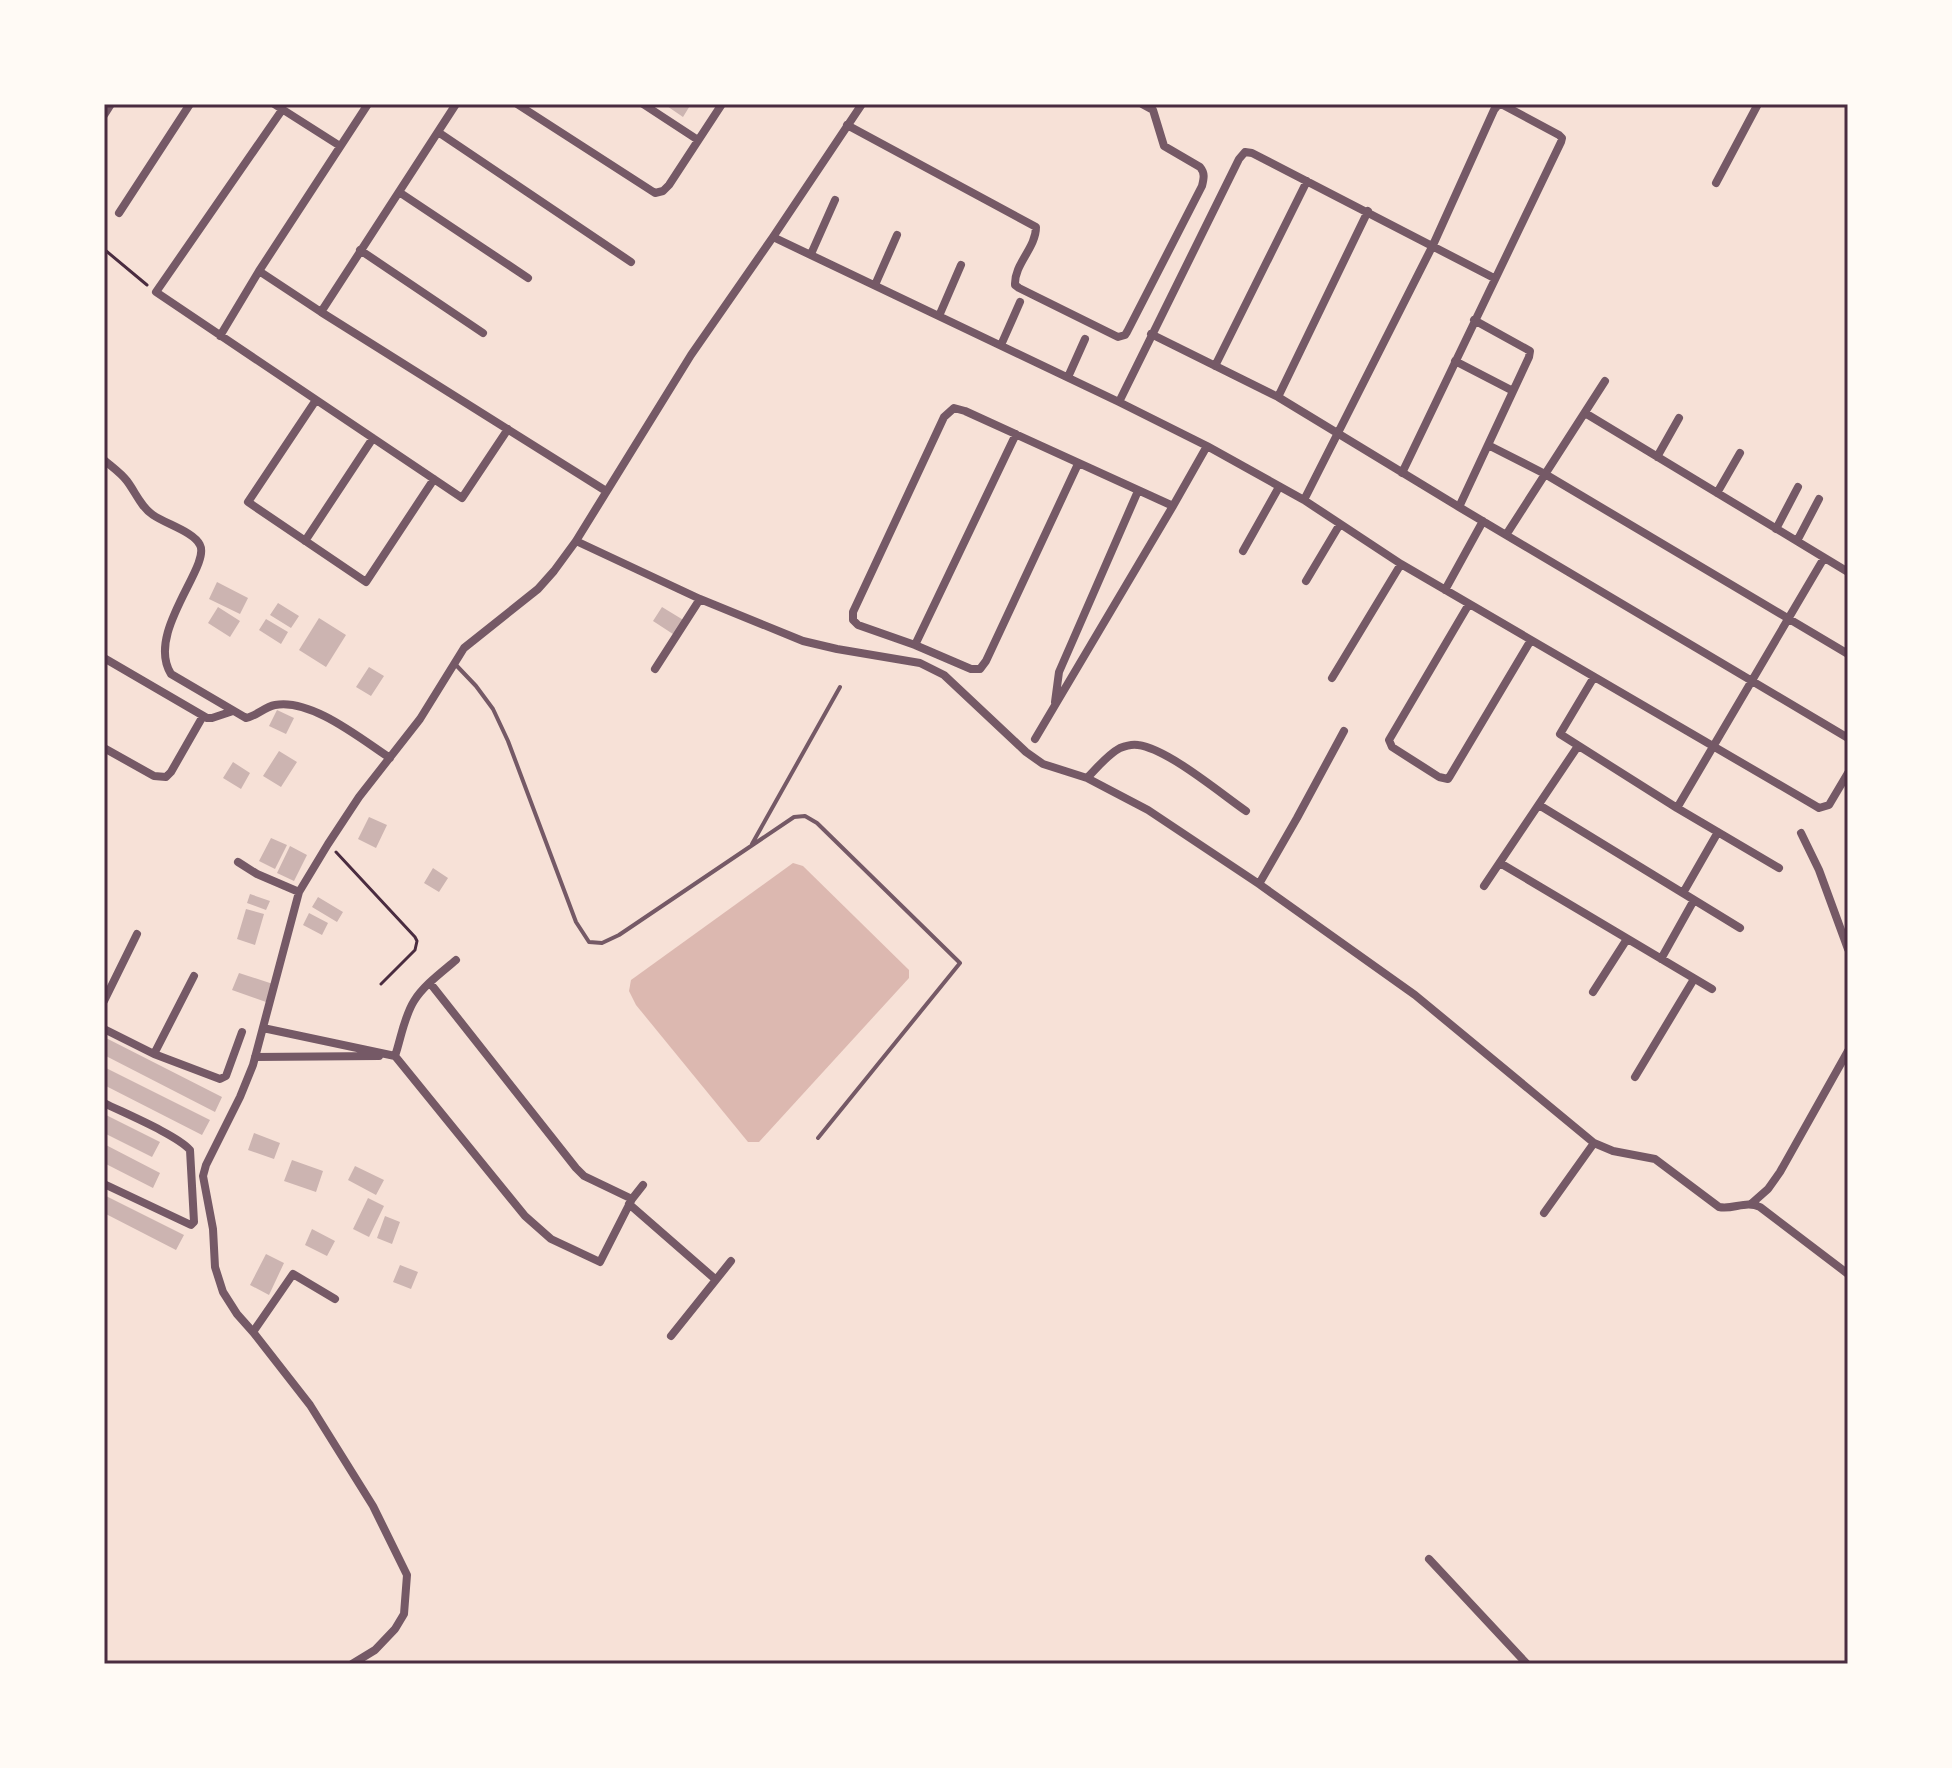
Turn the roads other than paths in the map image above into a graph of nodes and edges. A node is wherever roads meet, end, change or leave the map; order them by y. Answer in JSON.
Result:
{"nodes":[{"id":1,"x":111,"y":104,"type":"edge"},
{"id":2,"x":190,"y":104,"type":"edge"},
{"id":3,"x":368,"y":104,"type":"edge"},
{"id":4,"x":456,"y":104,"type":"edge"},
{"id":5,"x":517,"y":104,"type":"edge"},
{"id":6,"x":643,"y":104,"type":"edge"},
{"id":7,"x":722,"y":104,"type":"edge"},
{"id":8,"x":862,"y":104,"type":"edge"},
{"id":9,"x":1142,"y":104,"type":"edge"},
{"id":10,"x":1758,"y":104,"type":"edge"},
{"id":11,"x":278,"y":107,"type":"edge"},
{"id":12,"x":104,"y":115,"type":"edge"},
{"id":13,"x":847,"y":125,"type":"junction"},
{"id":14,"x":438,"y":132,"type":"junction"},
{"id":15,"x":698,"y":140,"type":"junction"},
{"id":16,"x":340,"y":146,"type":"junction"},
{"id":17,"x":1307,"y":181,"type":"junction"},
{"id":18,"x":1716,"y":183,"type":"dead end"},
{"id":19,"x":399,"y":192,"type":"junction"},
{"id":20,"x":835,"y":200,"type":"dead end"},
{"id":21,"x":1368,"y":211,"type":"junction"},
{"id":22,"x":119,"y":213,"type":"dead end"},
{"id":23,"x":897,"y":235,"type":"dead end"},
{"id":24,"x":773,"y":237,"type":"junction"},
{"id":25,"x":1433,"y":245,"type":"junction"},
{"id":26,"x":360,"y":250,"type":"junction"},
{"id":27,"x":811,"y":254,"type":"junction"},
{"id":28,"x":631,"y":262,"type":"dead end"},
{"id":29,"x":961,"y":265,"type":"dead end"},
{"id":30,"x":259,"y":271,"type":"junction"},
{"id":31,"x":528,"y":278,"type":"dead end"},
{"id":32,"x":1494,"y":278,"type":"junction"},
{"id":33,"x":875,"y":285,"type":"junction"},
{"id":34,"x":1020,"y":302,"type":"dead end"},
{"id":35,"x":321,"y":312,"type":"junction"},
{"id":36,"x":939,"y":316,"type":"junction"},
{"id":37,"x":1474,"y":320,"type":"junction"},
{"id":38,"x":483,"y":333,"type":"dead end"},
{"id":39,"x":1151,"y":334,"type":"junction"},
{"id":40,"x":220,"y":336,"type":"junction"},
{"id":41,"x":1085,"y":339,"type":"dead end"},
{"id":42,"x":1001,"y":345,"type":"junction"},
{"id":43,"x":1455,"y":361,"type":"junction"},
{"id":44,"x":1215,"y":366,"type":"junction"},
{"id":45,"x":1068,"y":377,"type":"junction"},
{"id":46,"x":1605,"y":381,"type":"dead end"},
{"id":47,"x":1513,"y":391,"type":"junction"},
{"id":48,"x":1278,"y":397,"type":"junction"},
{"id":49,"x":316,"y":400,"type":"junction"},
{"id":50,"x":1119,"y":402,"type":"junction"},
{"id":51,"x":1585,"y":413,"type":"junction"},
{"id":52,"x":1679,"y":418,"type":"dead end"},
{"id":53,"x":508,"y":429,"type":"junction"},
{"id":54,"x":1339,"y":432,"type":"junction"},
{"id":55,"x":1016,"y":434,"type":"junction"},
{"id":56,"x":373,"y":438,"type":"junction"},
{"id":57,"x":1488,"y":445,"type":"junction"},
{"id":58,"x":1207,"y":446,"type":"junction"},
{"id":59,"x":1740,"y":453,"type":"dead end"},
{"id":60,"x":1657,"y":457,"type":"junction"},
{"id":61,"x":104,"y":460,"type":"edge"},
{"id":62,"x":1078,"y":464,"type":"junction"},
{"id":63,"x":1402,"y":473,"type":"junction"},
{"id":64,"x":1545,"y":474,"type":"junction"},
{"id":65,"x":434,"y":479,"type":"junction"},
{"id":66,"x":1279,"y":487,"type":"junction"},
{"id":67,"x":1798,"y":487,"type":"dead end"},
{"id":68,"x":606,"y":491,"type":"junction"},
{"id":69,"x":1138,"y":491,"type":"junction"},
{"id":70,"x":1717,"y":493,"type":"junction"},
{"id":71,"x":1819,"y":499,"type":"dead end"},
{"id":72,"x":1304,"y":500,"type":"junction"},
{"id":73,"x":1173,"y":506,"type":"junction"},
{"id":74,"x":1459,"y":507,"type":"junction"},
{"id":75,"x":1483,"y":521,"type":"junction"},
{"id":76,"x":1340,"y":524,"type":"junction"},
{"id":77,"x":1776,"y":529,"type":"junction"},
{"id":78,"x":1506,"y":535,"type":"junction"},
{"id":79,"x":305,"y":541,"type":"junction"},
{"id":80,"x":576,"y":541,"type":"junction"},
{"id":81,"x":1797,"y":541,"type":"junction"},
{"id":82,"x":1243,"y":551,"type":"dead end"},
{"id":83,"x":1824,"y":558,"type":"junction"},
{"id":84,"x":1401,"y":564,"type":"junction"},
{"id":85,"x":1848,"y":572,"type":"edge"},
{"id":86,"x":1306,"y":581,"type":"dead end"},
{"id":87,"x":1445,"y":590,"type":"junction"},
{"id":88,"x":700,"y":599,"type":"junction"},
{"id":89,"x":1469,"y":604,"type":"junction"},
{"id":90,"x":1788,"y":618,"type":"junction"},
{"id":91,"x":1531,"y":640,"type":"junction"},
{"id":92,"x":915,"y":645,"type":"junction"},
{"id":93,"x":1848,"y":654,"type":"edge"},
{"id":94,"x":104,"y":658,"type":"edge"},
{"id":95,"x":455,"y":663,"type":"junction"},
{"id":96,"x":655,"y":669,"type":"dead end"},
{"id":97,"x":1594,"y":677,"type":"junction"},
{"id":98,"x":1332,"y":678,"type":"dead end"},
{"id":99,"x":1751,"y":682,"type":"junction"},
{"id":100,"x":840,"y":687,"type":"dead end"},
{"id":101,"x":1056,"y":706,"type":"junction"},
{"id":102,"x":233,"y":711,"type":"junction"},
{"id":103,"x":203,"y":716,"type":"junction"},
{"id":104,"x":1344,"y":731,"type":"dead end"},
{"id":105,"x":1848,"y":738,"type":"edge"},
{"id":106,"x":1035,"y":739,"type":"dead end"},
{"id":107,"x":1578,"y":746,"type":"junction"},
{"id":108,"x":1714,"y":746,"type":"junction"},
{"id":109,"x":104,"y":748,"type":"edge"},
{"id":110,"x":390,"y":758,"type":"junction"},
{"id":111,"x":1848,"y":773,"type":"edge"},
{"id":112,"x":1087,"y":778,"type":"junction"},
{"id":113,"x":1539,"y":805,"type":"junction"},
{"id":114,"x":1677,"y":808,"type":"junction"},
{"id":115,"x":1246,"y":811,"type":"dead end"},
{"id":116,"x":1718,"y":832,"type":"junction"},
{"id":117,"x":1801,"y":833,"type":"dead end"},
{"id":118,"x":751,"y":846,"type":"junction"},
{"id":119,"x":238,"y":862,"type":"dead end"},
{"id":120,"x":1500,"y":863,"type":"junction"},
{"id":121,"x":1779,"y":868,"type":"dead end"},
{"id":122,"x":1259,"y":884,"type":"junction"},
{"id":123,"x":1484,"y":886,"type":"dead end"},
{"id":124,"x":299,"y":892,"type":"junction"},
{"id":125,"x":1683,"y":893,"type":"junction"},
{"id":126,"x":1694,"y":900,"type":"junction"},
{"id":127,"x":1740,"y":928,"type":"dead end"},
{"id":128,"x":137,"y":934,"type":"dead end"},
{"id":129,"x":1627,"y":939,"type":"junction"},
{"id":130,"x":1848,"y":949,"type":"edge"},
{"id":131,"x":1661,"y":959,"type":"junction"},
{"id":132,"x":456,"y":960,"type":"dead end"},
{"id":133,"x":194,"y":976,"type":"dead end"},
{"id":134,"x":1694,"y":979,"type":"junction"},
{"id":135,"x":430,"y":983,"type":"junction"},
{"id":136,"x":1712,"y":989,"type":"dead end"},
{"id":137,"x":1593,"y":992,"type":"dead end"},
{"id":138,"x":104,"y":1001,"type":"edge"},
{"id":139,"x":263,"y":1028,"type":"junction"},
{"id":140,"x":104,"y":1029,"type":"edge"},
{"id":141,"x":242,"y":1032,"type":"dead end"},
{"id":142,"x":1848,"y":1051,"type":"edge"},
{"id":143,"x":154,"y":1054,"type":"junction"},
{"id":144,"x":395,"y":1056,"type":"junction"},
{"id":145,"x":255,"y":1057,"type":"junction"},
{"id":146,"x":1635,"y":1077,"type":"dead end"},
{"id":147,"x":104,"y":1103,"type":"edge"},
{"id":148,"x":818,"y":1138,"type":"dead end"},
{"id":149,"x":1594,"y":1143,"type":"junction"},
{"id":150,"x":104,"y":1184,"type":"edge"},
{"id":151,"x":643,"y":1185,"type":"dead end"},
{"id":152,"x":631,"y":1202,"type":"junction"},
{"id":153,"x":1751,"y":1204,"type":"junction"},
{"id":154,"x":1544,"y":1213,"type":"dead end"},
{"id":155,"x":731,"y":1261,"type":"dead end"},
{"id":156,"x":1848,"y":1274,"type":"edge"},
{"id":157,"x":715,"y":1279,"type":"junction"},
{"id":158,"x":335,"y":1299,"type":"dead end"},
{"id":159,"x":253,"y":1332,"type":"junction"},
{"id":160,"x":671,"y":1336,"type":"dead end"},
{"id":161,"x":1429,"y":1559,"type":"dead end"},
{"id":162,"x":352,"y":1664,"type":"edge"},
{"id":163,"x":1527,"y":1664,"type":"edge"}],
"edges":[{"from":1,"to":12,"type":"street"},
{"from":2,"to":22,"type":"street"},
{"from":3,"to":16,"type":"street"},
{"from":4,"to":14,"type":"street"},
{"from":5,"to":15,"type":"street"},
{"from":6,"to":15,"type":"street"},
{"from":7,"to":15,"type":"street"},
{"from":8,"to":13,"type":"street"},
{"from":9,"to":13,"type":"street"},
{"from":10,"to":18,"type":"street"},
{"from":11,"to":16,"type":"street"},
{"from":11,"to":40,"type":"street"},
{"from":13,"to":24,"type":"street"},
{"from":14,"to":19,"type":"street"},
{"from":14,"to":28,"type":"street"},
{"from":16,"to":30,"type":"street"},
{"from":17,"to":21,"type":"street"},
{"from":17,"to":39,"type":"street"},
{"from":17,"to":44,"type":"street"},
{"from":19,"to":26,"type":"street"},
{"from":19,"to":31,"type":"street"},
{"from":20,"to":27,"type":"street"},
{"from":21,"to":25,"type":"street"},
{"from":21,"to":48,"type":"street"},
{"from":23,"to":33,"type":"street"},
{"from":24,"to":27,"type":"street"},
{"from":24,"to":68,"type":"street"},
{"from":25,"to":32,"type":"street"},
{"from":25,"to":32,"type":"street"},
{"from":25,"to":54,"type":"street"},
{"from":26,"to":35,"type":"street"},
{"from":26,"to":38,"type":"street"},
{"from":27,"to":33,"type":"street"},
{"from":29,"to":36,"type":"street"},
{"from":30,"to":35,"type":"street"},
{"from":30,"to":40,"type":"street"},
{"from":32,"to":37,"type":"street"},
{"from":33,"to":36,"type":"street"},
{"from":34,"to":42,"type":"street"},
{"from":35,"to":53,"type":"street"},
{"from":36,"to":42,"type":"street"},
{"from":37,"to":43,"type":"street"},
{"from":37,"to":47,"type":"street"},
{"from":39,"to":44,"type":"street"},
{"from":39,"to":50,"type":"street"},
{"from":40,"to":49,"type":"street"},
{"from":41,"to":45,"type":"street"},
{"from":42,"to":45,"type":"street"},
{"from":43,"to":47,"type":"street"},
{"from":43,"to":63,"type":"street"},
{"from":44,"to":48,"type":"street"},
{"from":45,"to":50,"type":"street"},
{"from":46,"to":51,"type":"street"},
{"from":47,"to":57,"type":"street"},
{"from":48,"to":54,"type":"street"},
{"from":49,"to":56,"type":"street"},
{"from":49,"to":79,"type":"street"},
{"from":50,"to":58,"type":"street"},
{"from":51,"to":60,"type":"street"},
{"from":51,"to":64,"type":"street"},
{"from":52,"to":60,"type":"street"},
{"from":53,"to":65,"type":"street"},
{"from":53,"to":68,"type":"street"},
{"from":54,"to":63,"type":"street"},
{"from":54,"to":72,"type":"street"},
{"from":55,"to":62,"type":"street"},
{"from":55,"to":92,"type":"street"},
{"from":55,"to":92,"type":"street"},
{"from":56,"to":65,"type":"street"},
{"from":56,"to":79,"type":"street"},
{"from":57,"to":64,"type":"street"},
{"from":57,"to":74,"type":"street"},
{"from":58,"to":66,"type":"street"},
{"from":58,"to":73,"type":"street"},
{"from":59,"to":70,"type":"street"},
{"from":60,"to":70,"type":"street"},
{"from":61,"to":102,"type":"street"},
{"from":62,"to":69,"type":"street"},
{"from":62,"to":92,"type":"street"},
{"from":63,"to":74,"type":"street"},
{"from":64,"to":78,"type":"street"},
{"from":64,"to":90,"type":"street"},
{"from":65,"to":79,"type":"street"},
{"from":66,"to":72,"type":"street"},
{"from":66,"to":82,"type":"street"},
{"from":67,"to":77,"type":"street"},
{"from":68,"to":80,"type":"street"},
{"from":69,"to":73,"type":"street"},
{"from":69,"to":101,"type":"street"},
{"from":70,"to":77,"type":"street"},
{"from":71,"to":81,"type":"street"},
{"from":72,"to":76,"type":"street"},
{"from":73,"to":101,"type":"street"},
{"from":74,"to":75,"type":"street"},
{"from":75,"to":78,"type":"street"},
{"from":75,"to":87,"type":"street"},
{"from":76,"to":84,"type":"street"},
{"from":76,"to":86,"type":"street"},
{"from":77,"to":81,"type":"street"},
{"from":78,"to":99,"type":"street"},
{"from":80,"to":88,"type":"street"},
{"from":80,"to":95,"type":"street"},
{"from":81,"to":83,"type":"street"},
{"from":83,"to":85,"type":"street"},
{"from":83,"to":90,"type":"street"},
{"from":84,"to":87,"type":"street"},
{"from":84,"to":98,"type":"street"},
{"from":87,"to":89,"type":"street"},
{"from":88,"to":96,"type":"street"},
{"from":88,"to":112,"type":"street"},
{"from":89,"to":91,"type":"street"},
{"from":89,"to":91,"type":"street"},
{"from":90,"to":93,"type":"street"},
{"from":90,"to":99,"type":"street"},
{"from":91,"to":97,"type":"street"},
{"from":94,"to":103,"type":"street"},
{"from":95,"to":110,"type":"street"},
{"from":95,"to":118,"type":"lane"},
{"from":97,"to":107,"type":"street"},
{"from":97,"to":108,"type":"street"},
{"from":99,"to":105,"type":"street"},
{"from":99,"to":108,"type":"street"},
{"from":100,"to":118,"type":"lane"},
{"from":101,"to":106,"type":"street"},
{"from":102,"to":103,"type":"street"},
{"from":102,"to":110,"type":"street"},
{"from":103,"to":109,"type":"street"},
{"from":104,"to":122,"type":"street"},
{"from":107,"to":113,"type":"street"},
{"from":107,"to":114,"type":"street"},
{"from":108,"to":111,"type":"street"},
{"from":108,"to":114,"type":"street"},
{"from":110,"to":124,"type":"street"},
{"from":112,"to":115,"type":"street"},
{"from":112,"to":122,"type":"street"},
{"from":113,"to":120,"type":"street"},
{"from":113,"to":125,"type":"street"},
{"from":114,"to":116,"type":"street"},
{"from":116,"to":121,"type":"street"},
{"from":116,"to":125,"type":"street"},
{"from":117,"to":130,"type":"street"},
{"from":118,"to":148,"type":"lane"},
{"from":119,"to":124,"type":"street"},
{"from":120,"to":123,"type":"street"},
{"from":120,"to":129,"type":"street"},
{"from":122,"to":149,"type":"street"},
{"from":124,"to":139,"type":"street"},
{"from":125,"to":126,"type":"street"},
{"from":126,"to":127,"type":"street"},
{"from":126,"to":131,"type":"street"},
{"from":128,"to":138,"type":"street"},
{"from":129,"to":131,"type":"street"},
{"from":129,"to":137,"type":"street"},
{"from":131,"to":134,"type":"street"},
{"from":132,"to":135,"type":"street"},
{"from":133,"to":143,"type":"street"},
{"from":134,"to":136,"type":"street"},
{"from":134,"to":146,"type":"street"},
{"from":135,"to":144,"type":"street"},
{"from":135,"to":152,"type":"street"},
{"from":139,"to":144,"type":"street"},
{"from":139,"to":145,"type":"street"},
{"from":140,"to":143,"type":"street"},
{"from":141,"to":143,"type":"street"},
{"from":142,"to":153,"type":"street"},
{"from":144,"to":145,"type":"street"},
{"from":144,"to":152,"type":"street"},
{"from":145,"to":159,"type":"street"},
{"from":147,"to":150,"type":"street"},
{"from":149,"to":153,"type":"street"},
{"from":149,"to":154,"type":"street"},
{"from":151,"to":152,"type":"street"},
{"from":152,"to":157,"type":"street"},
{"from":153,"to":156,"type":"street"},
{"from":155,"to":157,"type":"street"},
{"from":157,"to":160,"type":"street"},
{"from":158,"to":159,"type":"street"},
{"from":159,"to":162,"type":"street"},
{"from":161,"to":163,"type":"street"}]}
